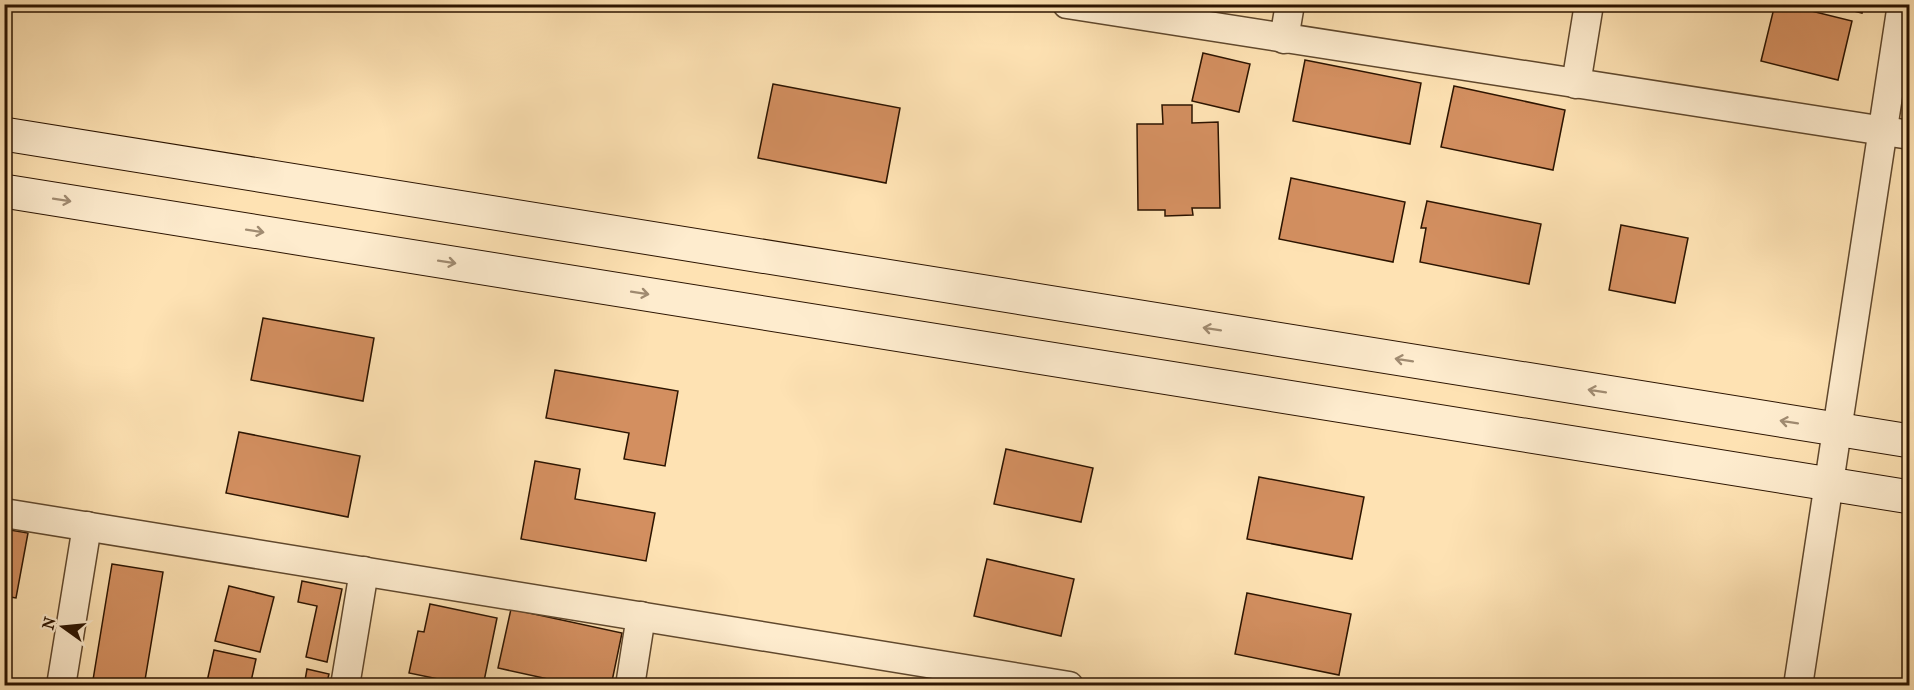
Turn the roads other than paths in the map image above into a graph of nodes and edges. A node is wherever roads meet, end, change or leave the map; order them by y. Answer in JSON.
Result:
{"nodes":[{"id":1,"x":1067,"y":4,"type":"edge"},
{"id":2,"x":1290,"y":4,"type":"edge"},
{"id":3,"x":1588,"y":4,"type":"edge"},
{"id":4,"x":1902,"y":4,"type":"edge"},
{"id":5,"x":1095,"y":7,"type":"edge"},
{"id":6,"x":1284,"y":39,"type":"junction"},
{"id":7,"x":1576,"y":84,"type":"junction"},
{"id":8,"x":1896,"y":133,"type":"edge"},
{"id":9,"x":4,"y":134,"type":"edge"},
{"id":10,"x":4,"y":190,"type":"edge"},
{"id":11,"x":1837,"y":430,"type":"junction"},
{"id":12,"x":1910,"y":441,"type":"edge"},
{"id":13,"x":1829,"y":484,"type":"junction"},
{"id":14,"x":1910,"y":497,"type":"edge"},
{"id":15,"x":4,"y":513,"type":"edge"},
{"id":16,"x":87,"y":526,"type":"junction"},
{"id":17,"x":364,"y":571,"type":"junction"},
{"id":18,"x":641,"y":616,"type":"junction"},
{"id":19,"x":917,"y":673,"type":"edge"},
{"id":20,"x":61,"y":686,"type":"edge"},
{"id":21,"x":345,"y":686,"type":"edge"},
{"id":22,"x":630,"y":686,"type":"edge"},
{"id":23,"x":1069,"y":686,"type":"edge"},
{"id":24,"x":1798,"y":686,"type":"edge"}],
"edges":[{"from":1,"to":5,"type":"street"},
{"from":2,"to":6,"type":"street"},
{"from":3,"to":7,"type":"street"},
{"from":4,"to":8,"type":"street"},
{"from":5,"to":6,"type":"street"},
{"from":6,"to":7,"type":"street"},
{"from":7,"to":8,"type":"street"},
{"from":8,"to":11,"type":"street"},
{"from":11,"to":9,"type":"main road","one_way":true},
{"from":10,"to":13,"type":"main road","one_way":true},
{"from":11,"to":12,"type":"main road"},
{"from":11,"to":13,"type":"street"},
{"from":13,"to":14,"type":"main road"},
{"from":13,"to":24,"type":"street"},
{"from":15,"to":16,"type":"street"},
{"from":16,"to":17,"type":"street"},
{"from":16,"to":20,"type":"street"},
{"from":17,"to":18,"type":"street"},
{"from":17,"to":21,"type":"street"},
{"from":18,"to":19,"type":"street"},
{"from":18,"to":22,"type":"street"},
{"from":19,"to":23,"type":"street"}]}
